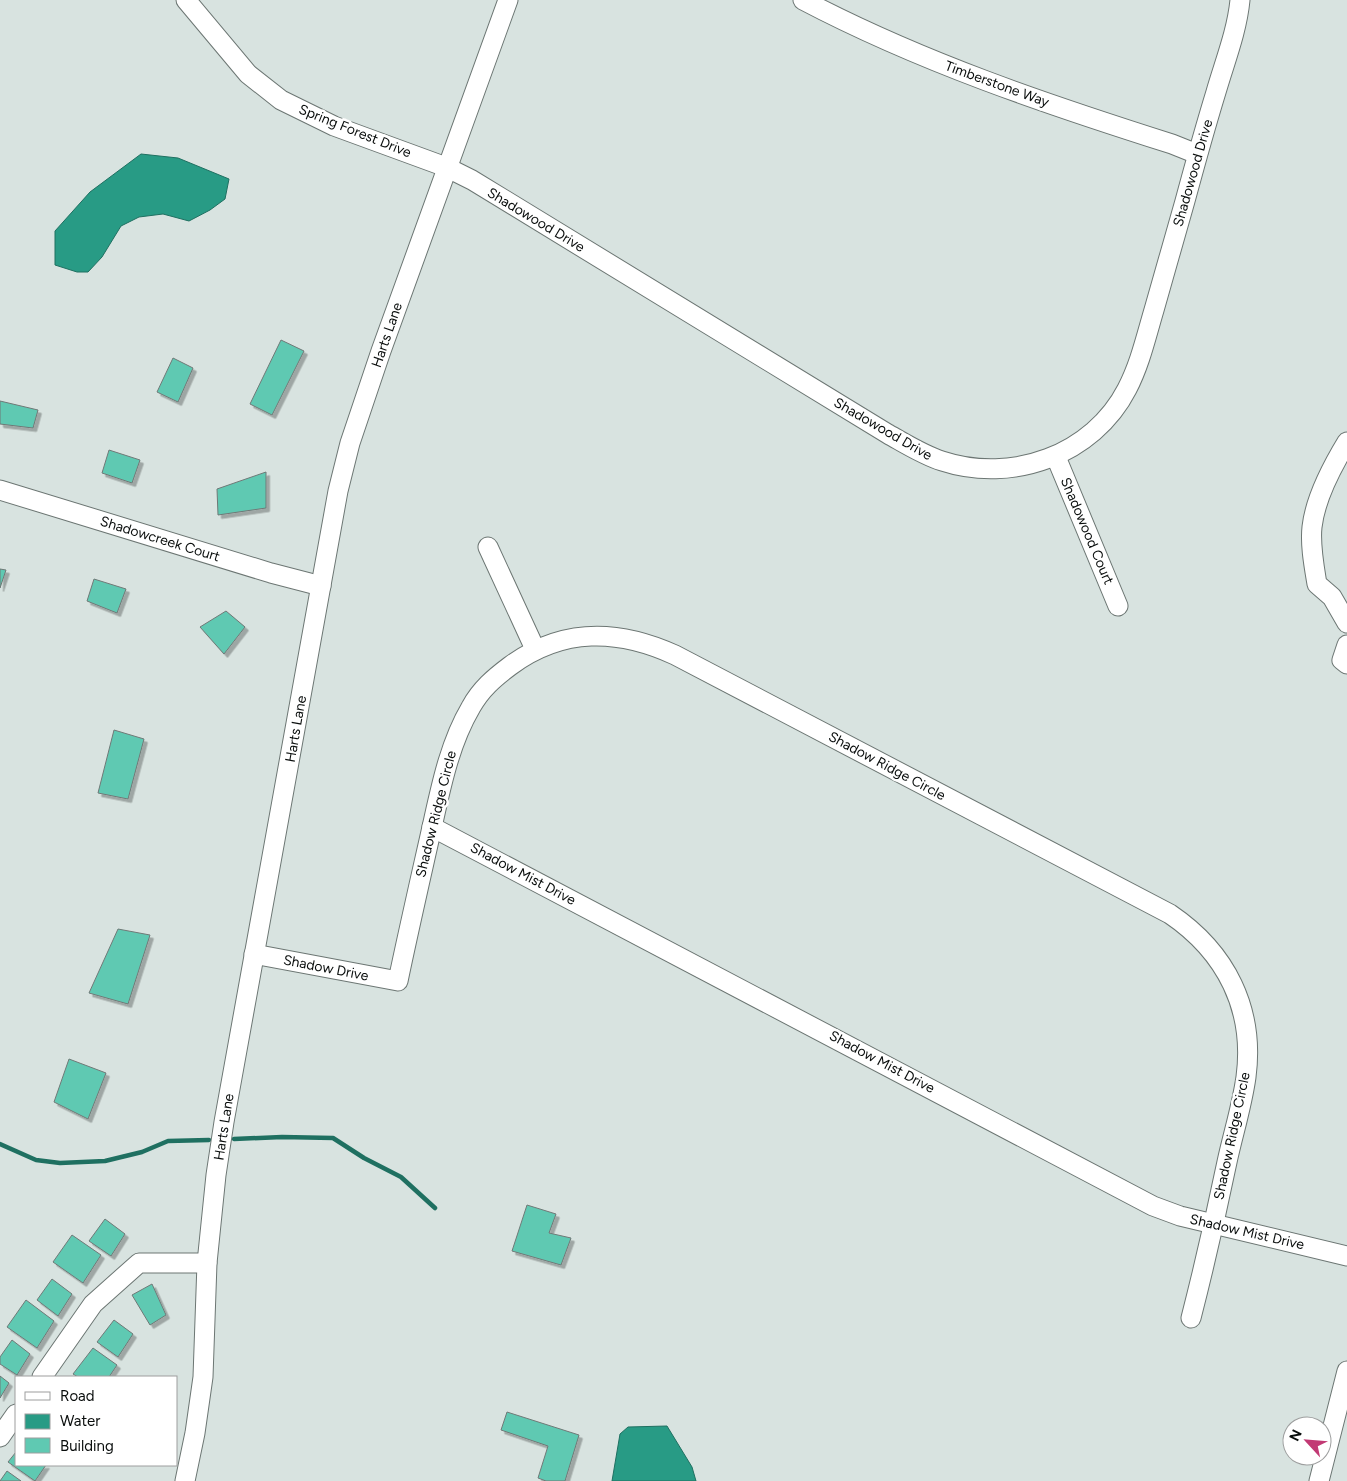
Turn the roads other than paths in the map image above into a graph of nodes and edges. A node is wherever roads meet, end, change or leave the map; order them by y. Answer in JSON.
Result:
{"nodes":[{"id":1,"x":186,"y":0,"type":"edge"},
{"id":2,"x":508,"y":0,"type":"edge"},
{"id":3,"x":803,"y":0,"type":"edge"},
{"id":4,"x":1240,"y":0,"type":"edge"},
{"id":5,"x":1197,"y":154,"type":"junction"},
{"id":6,"x":446,"y":167,"type":"junction"},
{"id":7,"x":1347,"y":442,"type":"edge"},
{"id":8,"x":1056,"y":457,"type":"junction"},
{"id":9,"x":0,"y":490,"type":"edge"},
{"id":10,"x":488,"y":547,"type":"dead end"},
{"id":11,"x":321,"y":586,"type":"junction"},
{"id":12,"x":1118,"y":606,"type":"dead end"},
{"id":13,"x":1347,"y":623,"type":"edge"},
{"id":14,"x":1347,"y":646,"type":"edge"},
{"id":15,"x":535,"y":649,"type":"junction"},
{"id":16,"x":1347,"y":664,"type":"edge"},
{"id":17,"x":432,"y":827,"type":"junction"},
{"id":18,"x":254,"y":954,"type":"junction"},
{"id":19,"x":398,"y":981,"type":"joint"},
{"id":20,"x":1214,"y":1224,"type":"junction"},
{"id":21,"x":1347,"y":1256,"type":"edge"},
{"id":22,"x":207,"y":1264,"type":"junction"},
{"id":23,"x":1191,"y":1318,"type":"dead end"},
{"id":24,"x":1347,"y":1371,"type":"edge"},
{"id":25,"x":43,"y":1376,"type":"edge"},
{"id":26,"x":15,"y":1415,"type":"edge"},
{"id":27,"x":0,"y":1437,"type":"edge"},
{"id":28,"x":185,"y":1481,"type":"edge"},
{"id":29,"x":1319,"y":1481,"type":"edge"}],
"edges":[{"from":1,"to":6,"type":"street","name":"Spring Forest Drive"},
{"from":2,"to":6,"type":"street","name":"Harts Lane"},
{"from":3,"to":5,"type":"street","name":"Timberstone Way"},
{"from":4,"to":5,"type":"street","name":"Shadowood Drive"},
{"from":5,"to":8,"type":"street","name":"Shadowood Drive"},
{"from":6,"to":8,"type":"street","name":"Shadowood Drive"},
{"from":6,"to":11,"type":"street","name":"Harts Lane"},
{"from":7,"to":13,"type":"street"},
{"from":8,"to":12,"type":"street","name":"Shadowood Court"},
{"from":9,"to":11,"type":"street","name":"Shadowcreek Court"},
{"from":10,"to":15,"type":"street"},
{"from":11,"to":18,"type":"street","name":"Harts Lane"},
{"from":14,"to":16,"type":"street"},
{"from":15,"to":17,"type":"street","name":"Shadow Ridge Circle"},
{"from":15,"to":20,"type":"street","name":"Shadow Ridge Circle"},
{"from":17,"to":19,"type":"street","name":"Shadow Ridge Circle"},
{"from":17,"to":20,"type":"street","name":"Shadow Mist Drive"},
{"from":18,"to":19,"type":"street","name":"Shadow Drive"},
{"from":18,"to":22,"type":"street","name":"Harts Lane"},
{"from":20,"to":21,"type":"street","name":"Shadow Mist Drive"},
{"from":20,"to":23,"type":"street","name":"Shadow Ridge Circle"},
{"from":22,"to":25,"type":"street"},
{"from":22,"to":28,"type":"street","name":"Harts Lane"},
{"from":24,"to":29,"type":"street"},
{"from":26,"to":27,"type":"street"}]}
